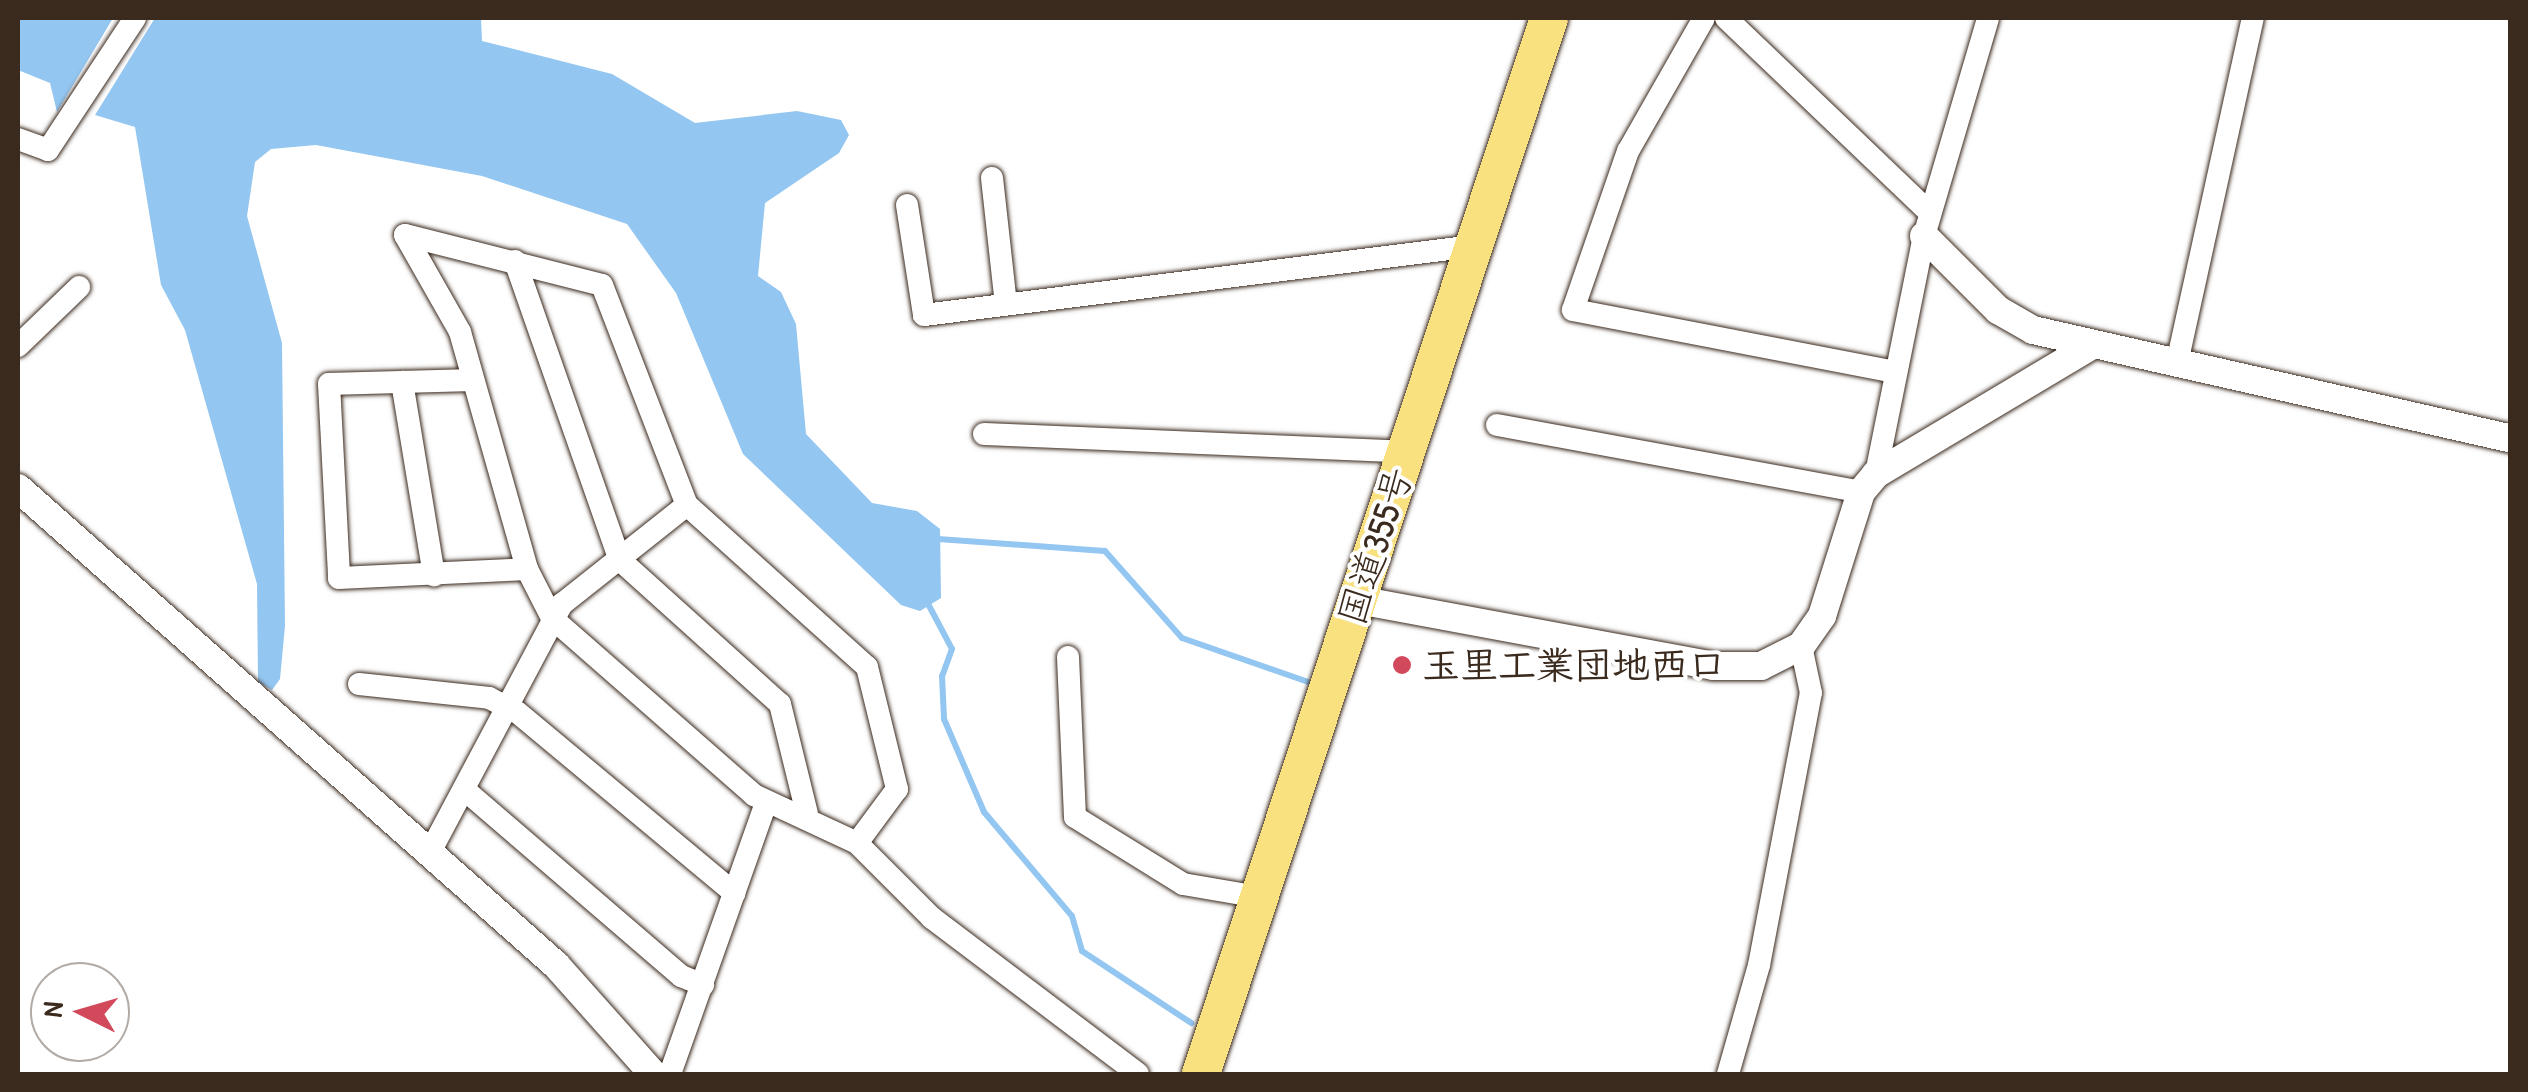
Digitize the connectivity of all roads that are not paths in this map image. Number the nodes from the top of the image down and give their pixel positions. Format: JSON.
{"nodes":[{"id":1,"x":135,"y":18,"type":"edge"},
{"id":2,"x":1549,"y":18,"type":"edge"},
{"id":3,"x":1704,"y":18,"type":"edge"},
{"id":4,"x":1726,"y":18,"type":"edge"},
{"id":5,"x":1988,"y":18,"type":"edge"},
{"id":6,"x":2252,"y":18,"type":"edge"},
{"id":7,"x":18,"y":140,"type":"edge"},
{"id":8,"x":992,"y":178,"type":"dead end"},
{"id":9,"x":906,"y":205,"type":"dead end"},
{"id":10,"x":1927,"y":224,"type":"junction"},
{"id":11,"x":1474,"y":246,"type":"junction"},
{"id":12,"x":514,"y":261,"type":"junction"},
{"id":13,"x":79,"y":286,"type":"dead end"},
{"id":14,"x":1006,"y":304,"type":"junction"},
{"id":15,"x":2092,"y":345,"type":"junction"},
{"id":16,"x":18,"y":346,"type":"edge"},
{"id":17,"x":2177,"y":364,"type":"junction"},
{"id":18,"x":1894,"y":372,"type":"junction"},
{"id":19,"x":472,"y":380,"type":"junction"},
{"id":20,"x":402,"y":382,"type":"junction"},
{"id":21,"x":1497,"y":425,"type":"dead end"},
{"id":22,"x":984,"y":434,"type":"dead end"},
{"id":23,"x":2510,"y":438,"type":"edge"},
{"id":24,"x":1406,"y":452,"type":"junction"},
{"id":25,"x":1869,"y":483,"type":"junction"},
{"id":26,"x":18,"y":488,"type":"edge"},
{"id":27,"x":687,"y":505,"type":"junction"},
{"id":28,"x":620,"y":560,"type":"junction"},
{"id":29,"x":527,"y":569,"type":"junction"},
{"id":30,"x":434,"y":575,"type":"junction"},
{"id":31,"x":1358,"y":600,"type":"junction"},
{"id":32,"x":552,"y":618,"type":"junction"},
{"id":33,"x":1800,"y":646,"type":"junction"},
{"id":34,"x":1068,"y":658,"type":"dead end"},
{"id":35,"x":359,"y":684,"type":"dead end"},
{"id":36,"x":507,"y":707,"type":"junction"},
{"id":37,"x":466,"y":791,"type":"junction"},
{"id":38,"x":766,"y":803,"type":"junction"},
{"id":39,"x":807,"y":814,"type":"junction"},
{"id":40,"x":857,"y":843,"type":"junction"},
{"id":41,"x":430,"y":852,"type":"junction"},
{"id":42,"x":734,"y":893,"type":"junction"},
{"id":43,"x":1260,"y":897,"type":"junction"},
{"id":44,"x":703,"y":984,"type":"junction"},
{"id":45,"x":653,"y":1074,"type":"edge"},
{"id":46,"x":670,"y":1074,"type":"edge"},
{"id":47,"x":1138,"y":1074,"type":"edge"},
{"id":48,"x":1200,"y":1074,"type":"edge"},
{"id":49,"x":1728,"y":1074,"type":"edge"}],
"edges":[{"from":1,"to":7,"type":"street"},
{"from":2,"to":11,"type":"highway","name":"国道355号"},
{"from":3,"to":18,"type":"street"},
{"from":4,"to":10,"type":"street"},
{"from":5,"to":10,"type":"street"},
{"from":6,"to":17,"type":"street"},
{"from":8,"to":14,"type":"street"},
{"from":9,"to":14,"type":"street"},
{"from":10,"to":15,"type":"street"},
{"from":10,"to":18,"type":"street"},
{"from":11,"to":14,"type":"street"},
{"from":11,"to":24,"type":"highway","name":"国道355号"},
{"from":12,"to":19,"type":"street"},
{"from":12,"to":27,"type":"street"},
{"from":12,"to":28,"type":"street"},
{"from":13,"to":16,"type":"street"},
{"from":15,"to":17,"type":"street"},
{"from":15,"to":25,"type":"street"},
{"from":17,"to":23,"type":"street"},
{"from":18,"to":25,"type":"street"},
{"from":19,"to":20,"type":"street"},
{"from":19,"to":29,"type":"street"},
{"from":20,"to":30,"type":"street"},
{"from":20,"to":30,"type":"street"},
{"from":21,"to":25,"type":"street"},
{"from":22,"to":24,"type":"street"},
{"from":24,"to":31,"type":"highway","name":"国道355号"},
{"from":25,"to":33,"type":"street"},
{"from":26,"to":41,"type":"street"},
{"from":27,"to":28,"type":"street"},
{"from":27,"to":40,"type":"street"},
{"from":28,"to":32,"type":"street"},
{"from":28,"to":39,"type":"street"},
{"from":29,"to":30,"type":"street"},
{"from":29,"to":32,"type":"street"},
{"from":31,"to":33,"type":"street"},
{"from":31,"to":43,"type":"highway","name":"国道355号"},
{"from":32,"to":36,"type":"street"},
{"from":32,"to":38,"type":"street"},
{"from":33,"to":49,"type":"street"},
{"from":34,"to":43,"type":"street"},
{"from":35,"to":36,"type":"street"},
{"from":36,"to":37,"type":"street"},
{"from":36,"to":42,"type":"street"},
{"from":37,"to":41,"type":"street"},
{"from":37,"to":44,"type":"street"},
{"from":38,"to":39,"type":"street"},
{"from":38,"to":42,"type":"street"},
{"from":39,"to":40,"type":"street"},
{"from":40,"to":47,"type":"street"},
{"from":41,"to":45,"type":"street"},
{"from":42,"to":44,"type":"street"},
{"from":43,"to":48,"type":"highway","name":"国道355号"},
{"from":44,"to":46,"type":"street"}]}
